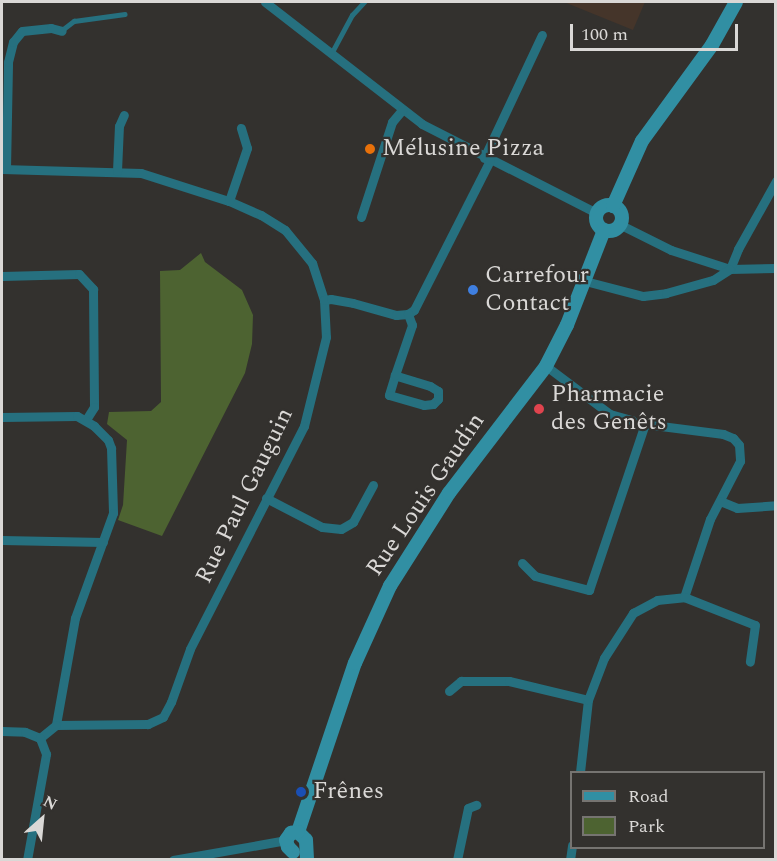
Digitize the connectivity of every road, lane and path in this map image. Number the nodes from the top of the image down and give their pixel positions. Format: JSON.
{"nodes":[{"id":1,"x":265,"y":2,"type":"edge"},
{"id":2,"x":364,"y":2,"type":"edge"},
{"id":3,"x":736,"y":2,"type":"edge"},
{"id":4,"x":125,"y":14,"type":"dead end"},
{"id":5,"x":62,"y":31,"type":"joint"},
{"id":6,"x":542,"y":35,"type":"dead end"},
{"id":7,"x":331,"y":54,"type":"junction"},
{"id":8,"x":402,"y":110,"type":"junction"},
{"id":9,"x":124,"y":116,"type":"dead end"},
{"id":10,"x":241,"y":128,"type":"dead end"},
{"id":11,"x":487,"y":159,"type":"junction"},
{"id":12,"x":4,"y":169,"type":"edge"},
{"id":13,"x":117,"y":171,"type":"junction"},
{"id":14,"x":776,"y":181,"type":"edge"},
{"id":15,"x":230,"y":201,"type":"junction"},
{"id":16,"x":613,"y":206,"type":"junction"},
{"id":17,"x":597,"y":213,"type":"junction"},
{"id":18,"x":362,"y":217,"type":"dead end"},
{"id":19,"x":621,"y":225,"type":"junction"},
{"id":20,"x":604,"y":230,"type":"junction"},
{"id":21,"x":776,"y":268,"type":"edge"},
{"id":22,"x":730,"y":269,"type":"junction"},
{"id":23,"x":2,"y":276,"type":"edge"},
{"id":24,"x":585,"y":281,"type":"junction"},
{"id":25,"x":324,"y":300,"type":"junction"},
{"id":26,"x":408,"y":314,"type":"junction"},
{"id":27,"x":546,"y":366,"type":"junction"},
{"id":28,"x":395,"y":375,"type":"junction"},
{"id":29,"x":2,"y":417,"type":"edge"},
{"id":30,"x":86,"y":420,"type":"junction"},
{"id":31,"x":645,"y":424,"type":"junction"},
{"id":32,"x":373,"y":485,"type":"dead end"},
{"id":33,"x":266,"y":498,"type":"junction"},
{"id":34,"x":720,"y":501,"type":"junction"},
{"id":35,"x":776,"y":505,"type":"edge"},
{"id":36,"x":2,"y":540,"type":"edge"},
{"id":37,"x":103,"y":542,"type":"junction"},
{"id":38,"x":522,"y":563,"type":"dead end"},
{"id":39,"x":684,"y":597,"type":"junction"},
{"id":40,"x":750,"y":662,"type":"dead end"},
{"id":41,"x":449,"y":690,"type":"dead end"},
{"id":42,"x":588,"y":700,"type":"junction"},
{"id":43,"x":56,"y":725,"type":"junction"},
{"id":44,"x":2,"y":731,"type":"edge"},
{"id":45,"x":40,"y":738,"type":"junction"},
{"id":46,"x":580,"y":771,"type":"edge"},
{"id":47,"x":476,"y":805,"type":"dead end"},
{"id":48,"x":297,"y":852,"type":"edge"},
{"id":49,"x":27,"y":860,"type":"edge"},
{"id":50,"x":173,"y":860,"type":"edge"},
{"id":51,"x":457,"y":860,"type":"edge"}],
"edges":[{"from":1,"to":7,"type":"street"},
{"from":2,"to":7,"type":"lane"},
{"from":3,"to":16,"type":"street"},
{"from":4,"to":5,"type":"lane"},
{"from":5,"to":12,"type":"street"},
{"from":6,"to":11,"type":"street"},
{"from":7,"to":8,"type":"street"},
{"from":8,"to":11,"type":"street"},
{"from":8,"to":18,"type":"street"},
{"from":9,"to":13,"type":"street"},
{"from":10,"to":15,"type":"street"},
{"from":11,"to":17,"type":"street"},
{"from":11,"to":26,"type":"street"},
{"from":12,"to":13,"type":"street","name":"Rue Paul Gauguin"},
{"from":13,"to":15,"type":"street","name":"Rue Paul Gauguin"},
{"from":14,"to":22,"type":"street"},
{"from":15,"to":25,"type":"street","name":"Rue Paul Gauguin"},
{"from":16,"to":17,"type":"street"},
{"from":16,"to":19,"type":"street"},
{"from":17,"to":20,"type":"street"},
{"from":19,"to":20,"type":"street"},
{"from":19,"to":22,"type":"street"},
{"from":20,"to":24,"type":"street","name":"Rue Louis Gaudin"},
{"from":21,"to":22,"type":"street"},
{"from":22,"to":24,"type":"street"},
{"from":23,"to":30,"type":"street"},
{"from":24,"to":27,"type":"street","name":"Rue Louis Gaudin"},
{"from":25,"to":26,"type":"street"},
{"from":25,"to":33,"type":"street","name":"Rue Paul Gauguin"},
{"from":26,"to":28,"type":"street"},
{"from":27,"to":31,"type":"street"},
{"from":27,"to":48,"type":"street","name":"Rue Louis Gaudin"},
{"from":28,"to":28,"type":"street"},
{"from":29,"to":30,"type":"street"},
{"from":30,"to":37,"type":"street"},
{"from":31,"to":34,"type":"street"},
{"from":31,"to":38,"type":"street"},
{"from":32,"to":33,"type":"street"},
{"from":33,"to":43,"type":"street","name":"Rue Paul Gauguin"},
{"from":34,"to":35,"type":"street"},
{"from":34,"to":39,"type":"street"},
{"from":36,"to":37,"type":"street"},
{"from":37,"to":43,"type":"street"},
{"from":39,"to":40,"type":"street"},
{"from":39,"to":42,"type":"street"},
{"from":41,"to":42,"type":"street"},
{"from":42,"to":46,"type":"street"},
{"from":43,"to":45,"type":"street"},
{"from":44,"to":45,"type":"street"},
{"from":45,"to":49,"type":"street"},
{"from":47,"to":51,"type":"street"},
{"from":48,"to":50,"type":"street"}]}
